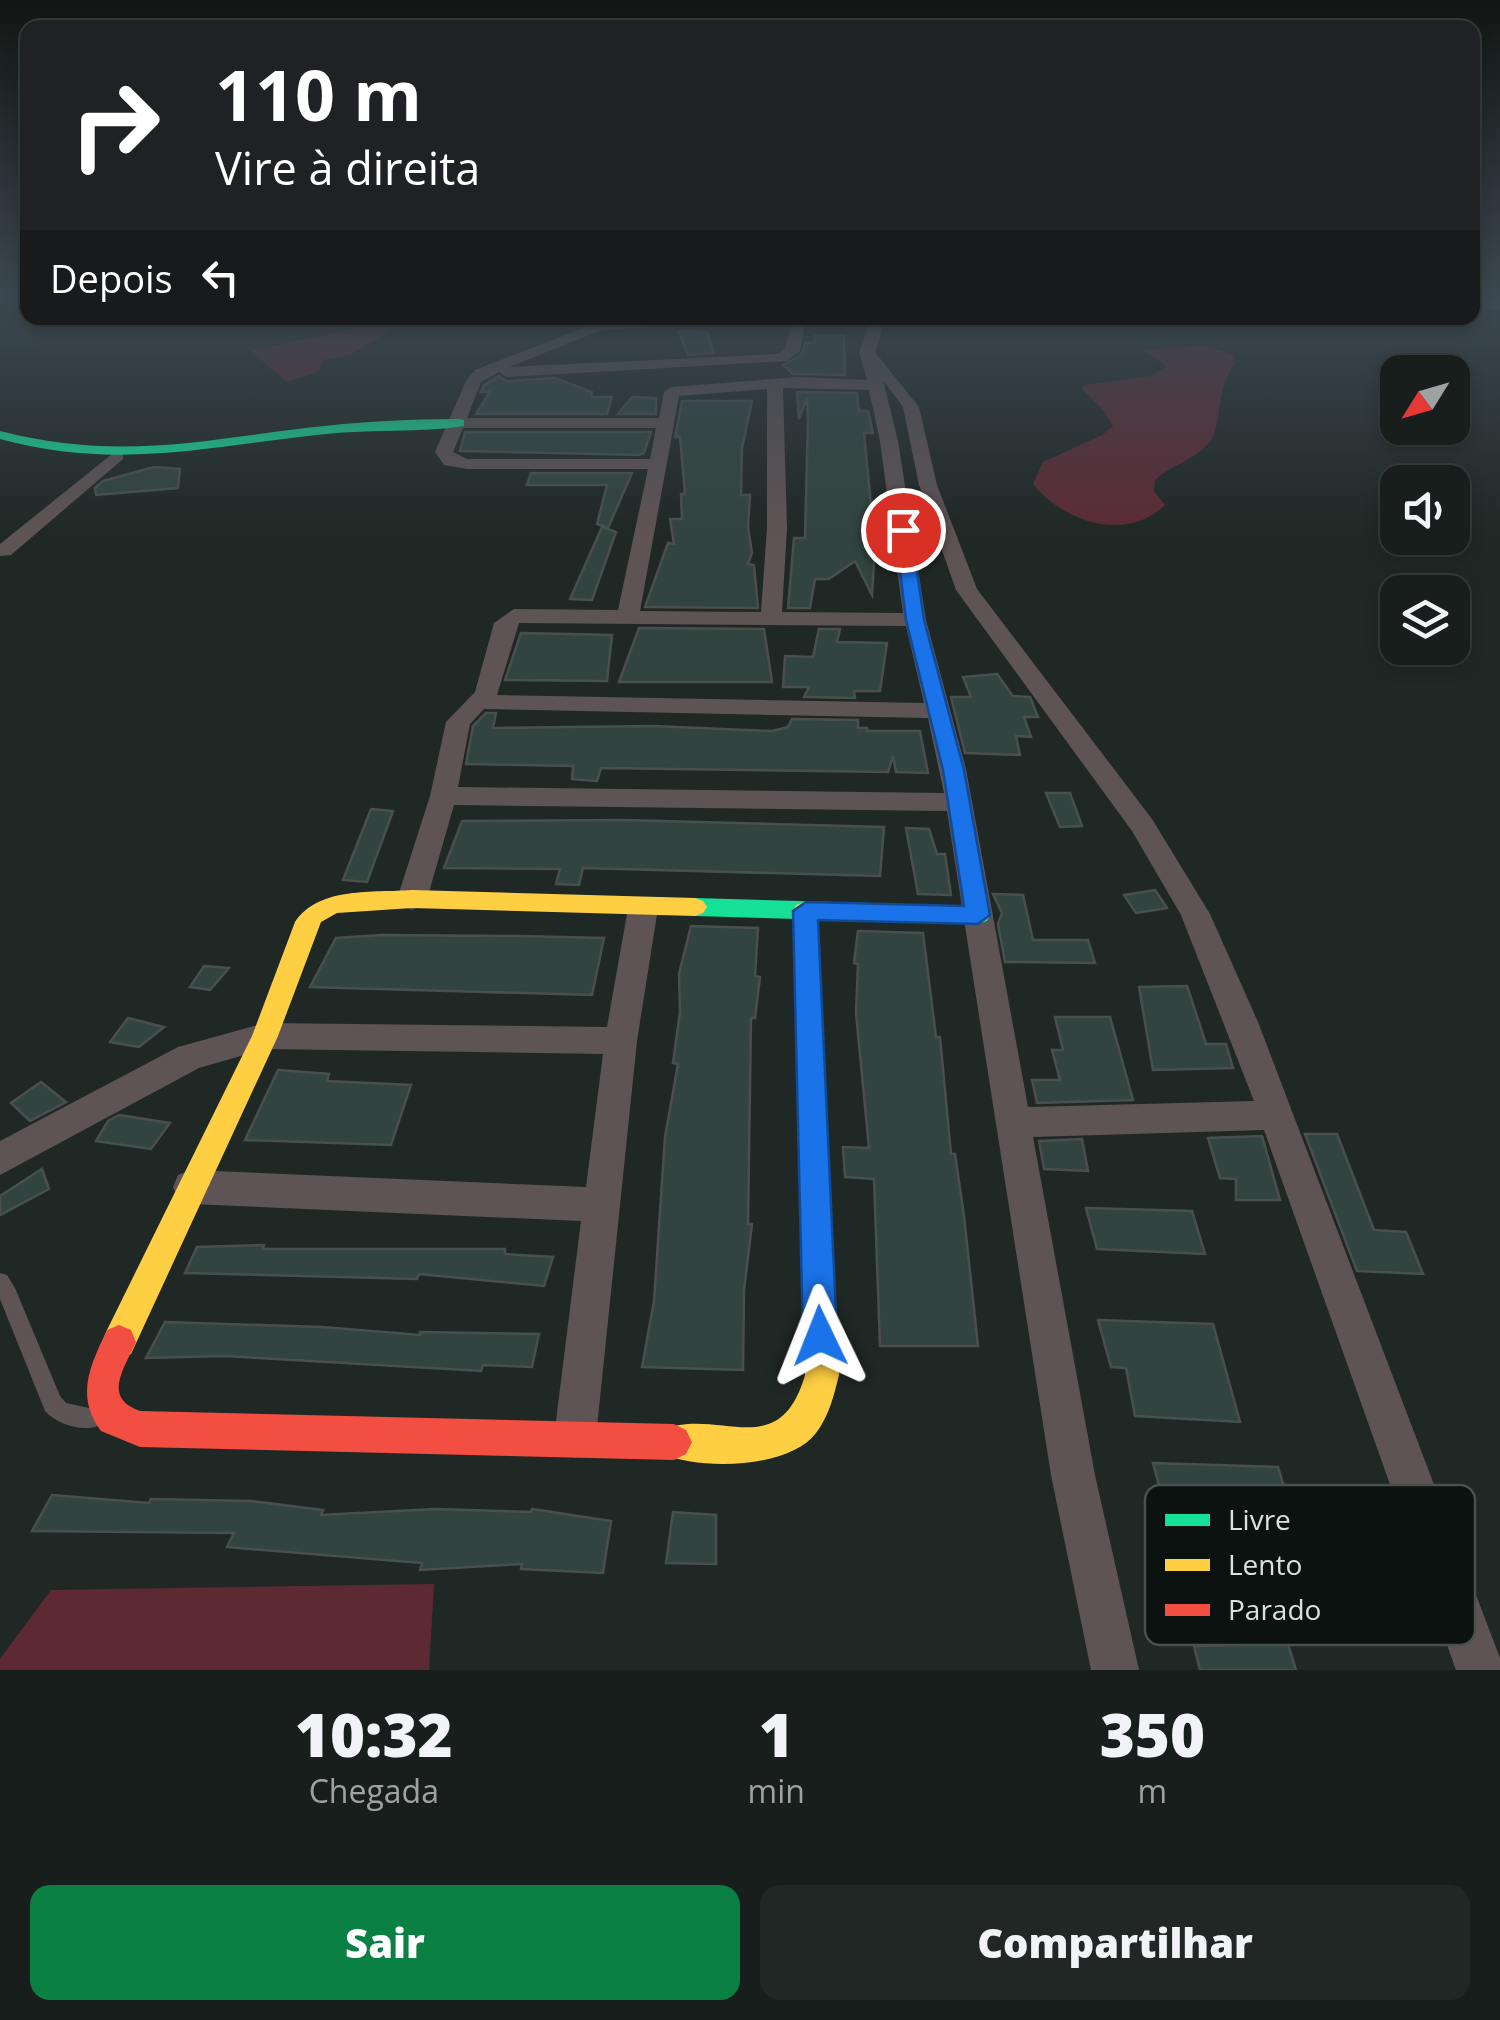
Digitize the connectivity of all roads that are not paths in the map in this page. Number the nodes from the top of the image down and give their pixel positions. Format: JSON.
{"nodes":[{"id":1,"x":475,"y":380,"type":"edge"},
{"id":2,"x":767,"y":380,"type":"edge"},
{"id":3,"x":807,"y":380,"type":"edge"},
{"id":4,"x":874,"y":380,"type":"edge"},
{"id":5,"x":887,"y":380,"type":"edge"},
{"id":6,"x":769,"y":384,"type":"junction"},
{"id":7,"x":459,"y":423,"type":"junction"},
{"id":8,"x":664,"y":424,"type":"junction"},
{"id":9,"x":0,"y":436,"type":"edge"},
{"id":10,"x":116,"y":455,"type":"junction"},
{"id":11,"x":655,"y":464,"type":"junction"},
{"id":12,"x":4,"y":551,"type":"dead end"},
{"id":13,"x":628,"y":616,"type":"junction"},
{"id":14,"x":771,"y":618,"type":"junction"},
{"id":15,"x":915,"y":620,"type":"junction"},
{"id":16,"x":478,"y":702,"type":"junction"},
{"id":17,"x":940,"y":711,"type":"junction"},
{"id":18,"x":444,"y":796,"type":"junction"},
{"id":19,"x":959,"y":802,"type":"junction"},
{"id":20,"x":412,"y":899,"type":"junction"},
{"id":21,"x":642,"y":908,"type":"junction"},
{"id":22,"x":806,"y":911,"type":"junction"},
{"id":23,"x":978,"y":915,"type":"junction"},
{"id":24,"x":265,"y":1036,"type":"junction"},
{"id":25,"x":621,"y":1041,"type":"junction"},
{"id":26,"x":1274,"y":1116,"type":"junction"},
{"id":27,"x":1012,"y":1122,"type":"junction"},
{"id":28,"x":0,"y":1160,"type":"edge"},
{"id":29,"x":190,"y":1187,"type":"junction"},
{"id":30,"x":601,"y":1205,"type":"junction"},
{"id":31,"x":0,"y":1282,"type":"edge"},
{"id":32,"x":120,"y":1426,"type":"junction"},
{"id":33,"x":575,"y":1437,"type":"junction"},
{"id":34,"x":1411,"y":1485,"type":"edge"},
{"id":35,"x":1471,"y":1645,"type":"edge"},
{"id":36,"x":1116,"y":1670,"type":"edge"},
{"id":37,"x":1480,"y":1670,"type":"edge"}],
"edges":[{"from":1,"to":7,"type":"street"},
{"from":2,"to":6,"type":"street"},
{"from":3,"to":6,"type":"street"},
{"from":4,"to":15,"type":"street"},
{"from":5,"to":26,"type":"street"},
{"from":6,"to":8,"type":"street"},
{"from":6,"to":14,"type":"street"},
{"from":7,"to":8,"type":"street"},
{"from":7,"to":10,"type":"street"},
{"from":7,"to":11,"type":"street"},
{"from":8,"to":11,"type":"street"},
{"from":9,"to":10,"type":"street"},
{"from":10,"to":12,"type":"street"},
{"from":11,"to":13,"type":"street"},
{"from":13,"to":14,"type":"street"},
{"from":13,"to":16,"type":"street"},
{"from":14,"to":15,"type":"street"},
{"from":15,"to":17,"type":"street"},
{"from":16,"to":17,"type":"street"},
{"from":16,"to":18,"type":"street"},
{"from":17,"to":19,"type":"street"},
{"from":18,"to":19,"type":"street"},
{"from":18,"to":20,"type":"street"},
{"from":19,"to":23,"type":"street"},
{"from":20,"to":21,"type":"street"},
{"from":20,"to":24,"type":"street"},
{"from":21,"to":22,"type":"street"},
{"from":21,"to":25,"type":"street"},
{"from":22,"to":23,"type":"street"},
{"from":22,"to":33,"type":"street"},
{"from":23,"to":27,"type":"street"},
{"from":24,"to":25,"type":"street"},
{"from":24,"to":28,"type":"street"},
{"from":24,"to":29,"type":"street"},
{"from":25,"to":30,"type":"street"},
{"from":26,"to":27,"type":"street"},
{"from":26,"to":34,"type":"street"},
{"from":27,"to":36,"type":"street"},
{"from":29,"to":30,"type":"street"},
{"from":29,"to":32,"type":"street"},
{"from":30,"to":33,"type":"street"},
{"from":31,"to":32,"type":"lane"},
{"from":32,"to":33,"type":"street"},
{"from":35,"to":37,"type":"street"}]}
